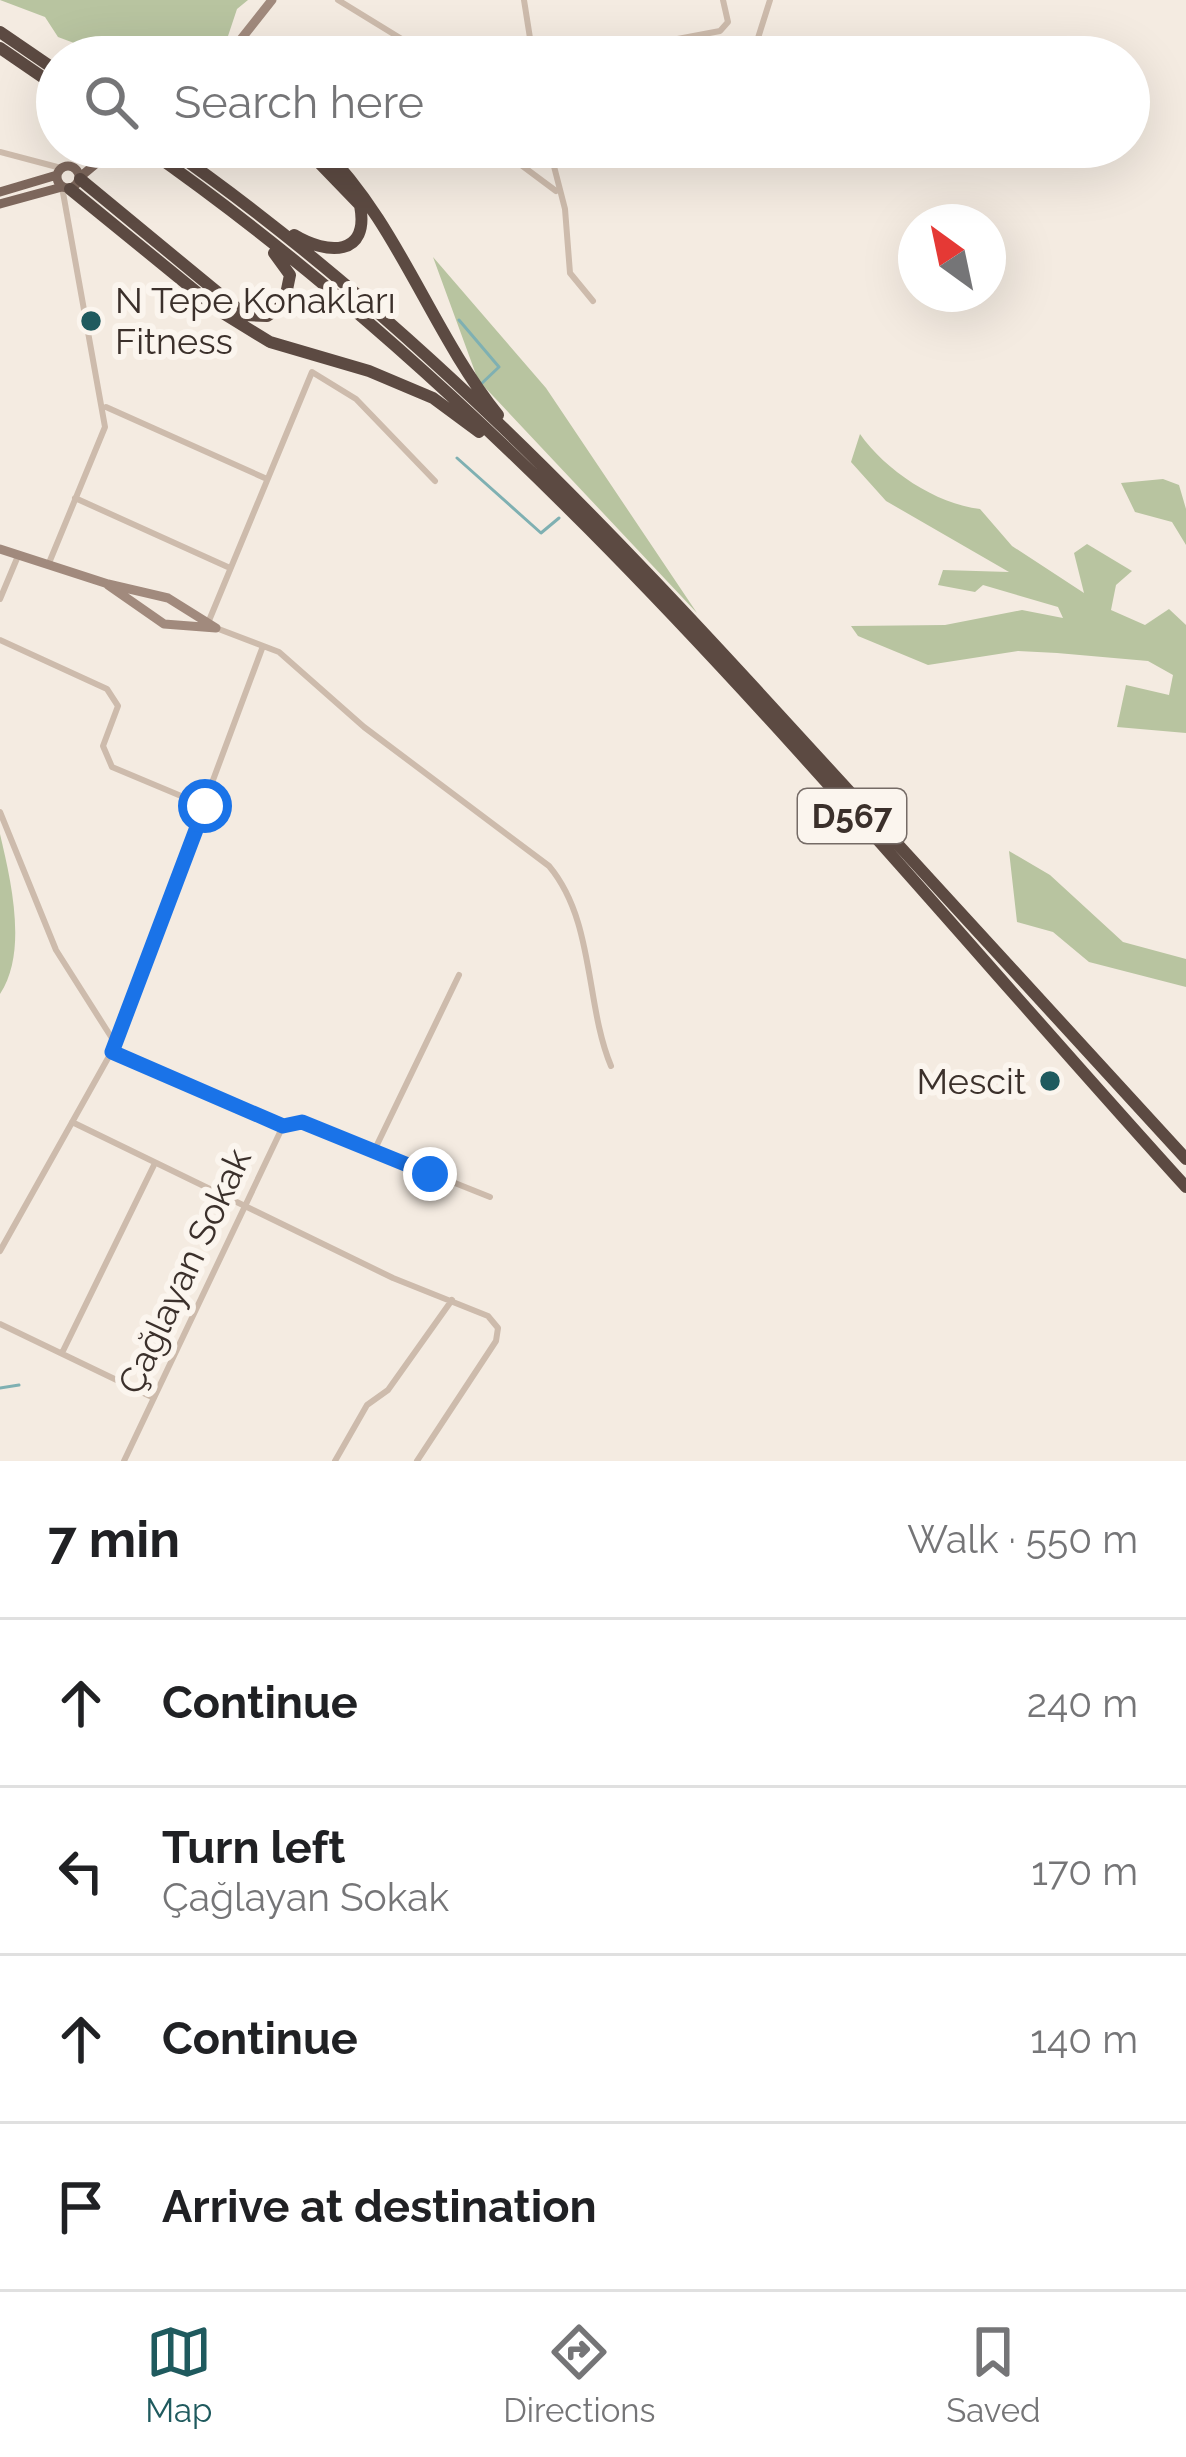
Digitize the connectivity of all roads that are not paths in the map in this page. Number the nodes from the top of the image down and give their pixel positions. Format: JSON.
{"nodes":[{"id":1,"x":272,"y":0,"type":"edge"},
{"id":2,"x":338,"y":0,"type":"edge"},
{"id":3,"x":524,"y":0,"type":"edge"},
{"id":4,"x":723,"y":0,"type":"edge"},
{"id":5,"x":770,"y":0,"type":"edge"},
{"id":6,"x":0,"y":32,"type":"edge"},
{"id":7,"x":245,"y":36,"type":"edge"},
{"id":8,"x":397,"y":36,"type":"edge"},
{"id":9,"x":530,"y":36,"type":"edge"},
{"id":10,"x":693,"y":36,"type":"edge"},
{"id":11,"x":759,"y":36,"type":"edge"},
{"id":12,"x":0,"y":48,"type":"edge"},
{"id":13,"x":36,"y":57,"type":"edge"},
{"id":14,"x":36,"y":73,"type":"edge"},
{"id":15,"x":0,"y":152,"type":"edge"},
{"id":16,"x":36,"y":165,"type":"edge"},
{"id":17,"x":44,"y":168,"type":"edge"},
{"id":18,"x":83,"y":168,"type":"edge"},
{"id":19,"x":176,"y":168,"type":"edge"},
{"id":20,"x":192,"y":168,"type":"edge"},
{"id":21,"x":324,"y":168,"type":"edge"},
{"id":22,"x":340,"y":168,"type":"edge"},
{"id":23,"x":525,"y":168,"type":"edge"},
{"id":24,"x":554,"y":168,"type":"edge"},
{"id":25,"x":69,"y":177,"type":"junction"},
{"id":26,"x":0,"y":192,"type":"edge"},
{"id":27,"x":559,"y":193,"type":"junction"},
{"id":28,"x":0,"y":204,"type":"edge"},
{"id":29,"x":249,"y":216,"type":"junction"},
{"id":30,"x":592,"y":301,"type":"dead end"},
{"id":31,"x":106,"y":407,"type":"junction"},
{"id":32,"x":515,"y":449,"type":"junction"},
{"id":33,"x":267,"y":479,"type":"junction"},
{"id":34,"x":435,"y":481,"type":"dead end"},
{"id":35,"x":75,"y":498,"type":"junction"},
{"id":36,"x":0,"y":549,"type":"edge"},
{"id":37,"x":20,"y":553,"type":"junction"},
{"id":38,"x":49,"y":563,"type":"junction"},
{"id":39,"x":230,"y":568,"type":"junction"},
{"id":40,"x":108,"y":584,"type":"junction"},
{"id":41,"x":0,"y":599,"type":"edge"},
{"id":42,"x":212,"y":625,"type":"junction"},
{"id":43,"x":0,"y":640,"type":"edge"},
{"id":44,"x":263,"y":646,"type":"junction"},
{"id":45,"x":205,"y":806,"type":"junction"},
{"id":46,"x":0,"y":812,"type":"edge"},
{"id":47,"x":460,"y":974,"type":"dead end"},
{"id":48,"x":113,"y":1047,"type":"junction"},
{"id":49,"x":611,"y":1066,"type":"dead end"},
{"id":50,"x":72,"y":1122,"type":"junction"},
{"id":51,"x":283,"y":1126,"type":"junction"},
{"id":52,"x":374,"y":1151,"type":"junction"},
{"id":53,"x":1186,"y":1159,"type":"edge"},
{"id":54,"x":155,"y":1163,"type":"junction"},
{"id":55,"x":1186,"y":1187,"type":"edge"},
{"id":56,"x":490,"y":1197,"type":"dead end"},
{"id":57,"x":244,"y":1208,"type":"junction"},
{"id":58,"x":0,"y":1251,"type":"edge"},
{"id":59,"x":452,"y":1300,"type":"junction"},
{"id":60,"x":0,"y":1324,"type":"edge"},
{"id":61,"x":62,"y":1353,"type":"junction"},
{"id":62,"x":154,"y":1398,"type":"junction"},
{"id":63,"x":124,"y":1461,"type":"edge"},
{"id":64,"x":335,"y":1461,"type":"edge"},
{"id":65,"x":417,"y":1461,"type":"edge"}],
"edges":[{"from":1,"to":7,"type":"street"},
{"from":2,"to":8,"type":"street"},
{"from":3,"to":9,"type":"street"},
{"from":4,"to":10,"type":"street"},
{"from":5,"to":11,"type":"street"},
{"from":6,"to":13,"type":"highway"},
{"from":12,"to":14,"type":"highway"},
{"from":15,"to":16,"type":"street"},
{"from":17,"to":25,"type":"street"},
{"from":18,"to":25,"type":"main road"},
{"from":19,"to":29,"type":"highway","number":"D567"},
{"from":20,"to":29,"type":"highway","number":"D567"},
{"from":21,"to":29,"type":"highway"},
{"from":22,"to":32,"type":"highway"},
{"from":23,"to":27,"type":"street"},
{"from":24,"to":27,"type":"street"},
{"from":25,"to":26,"type":"main road"},
{"from":25,"to":28,"type":"main road"},
{"from":25,"to":29,"type":"highway"},
{"from":25,"to":31,"type":"street"},
{"from":25,"to":32,"type":"highway"},
{"from":27,"to":30,"type":"street"},
{"from":29,"to":32,"type":"highway","number":"D567"},
{"from":31,"to":33,"type":"street"},
{"from":31,"to":35,"type":"street"},
{"from":32,"to":53,"type":"highway","number":"D567"},
{"from":32,"to":55,"type":"highway","number":"D567"},
{"from":33,"to":34,"type":"street"},
{"from":33,"to":39,"type":"street"},
{"from":35,"to":38,"type":"street"},
{"from":35,"to":39,"type":"street"},
{"from":36,"to":37,"type":"street"},
{"from":37,"to":38,"type":"street"},
{"from":37,"to":41,"type":"street"},
{"from":38,"to":40,"type":"street"},
{"from":39,"to":42,"type":"street"},
{"from":40,"to":42,"type":"street"},
{"from":40,"to":42,"type":"street"},
{"from":42,"to":44,"type":"street"},
{"from":43,"to":45,"type":"street"},
{"from":44,"to":45,"type":"street"},
{"from":44,"to":49,"type":"street"},
{"from":45,"to":48,"type":"street"},
{"from":46,"to":48,"type":"street"},
{"from":47,"to":52,"type":"street"},
{"from":48,"to":50,"type":"street"},
{"from":48,"to":51,"type":"street","name":"Çağlayan Sokak"},
{"from":50,"to":54,"type":"street"},
{"from":50,"to":58,"type":"street"},
{"from":51,"to":52,"type":"street"},
{"from":51,"to":57,"type":"street","name":"Çağlayan Sokak"},
{"from":52,"to":56,"type":"street"},
{"from":54,"to":57,"type":"street"},
{"from":54,"to":61,"type":"street"},
{"from":57,"to":59,"type":"street"},
{"from":57,"to":62,"type":"street","name":"Çağlayan Sokak"},
{"from":59,"to":64,"type":"street"},
{"from":59,"to":65,"type":"street"},
{"from":60,"to":61,"type":"street"},
{"from":61,"to":62,"type":"street"},
{"from":62,"to":63,"type":"street","name":"Çağlayan Sokak"}]}
